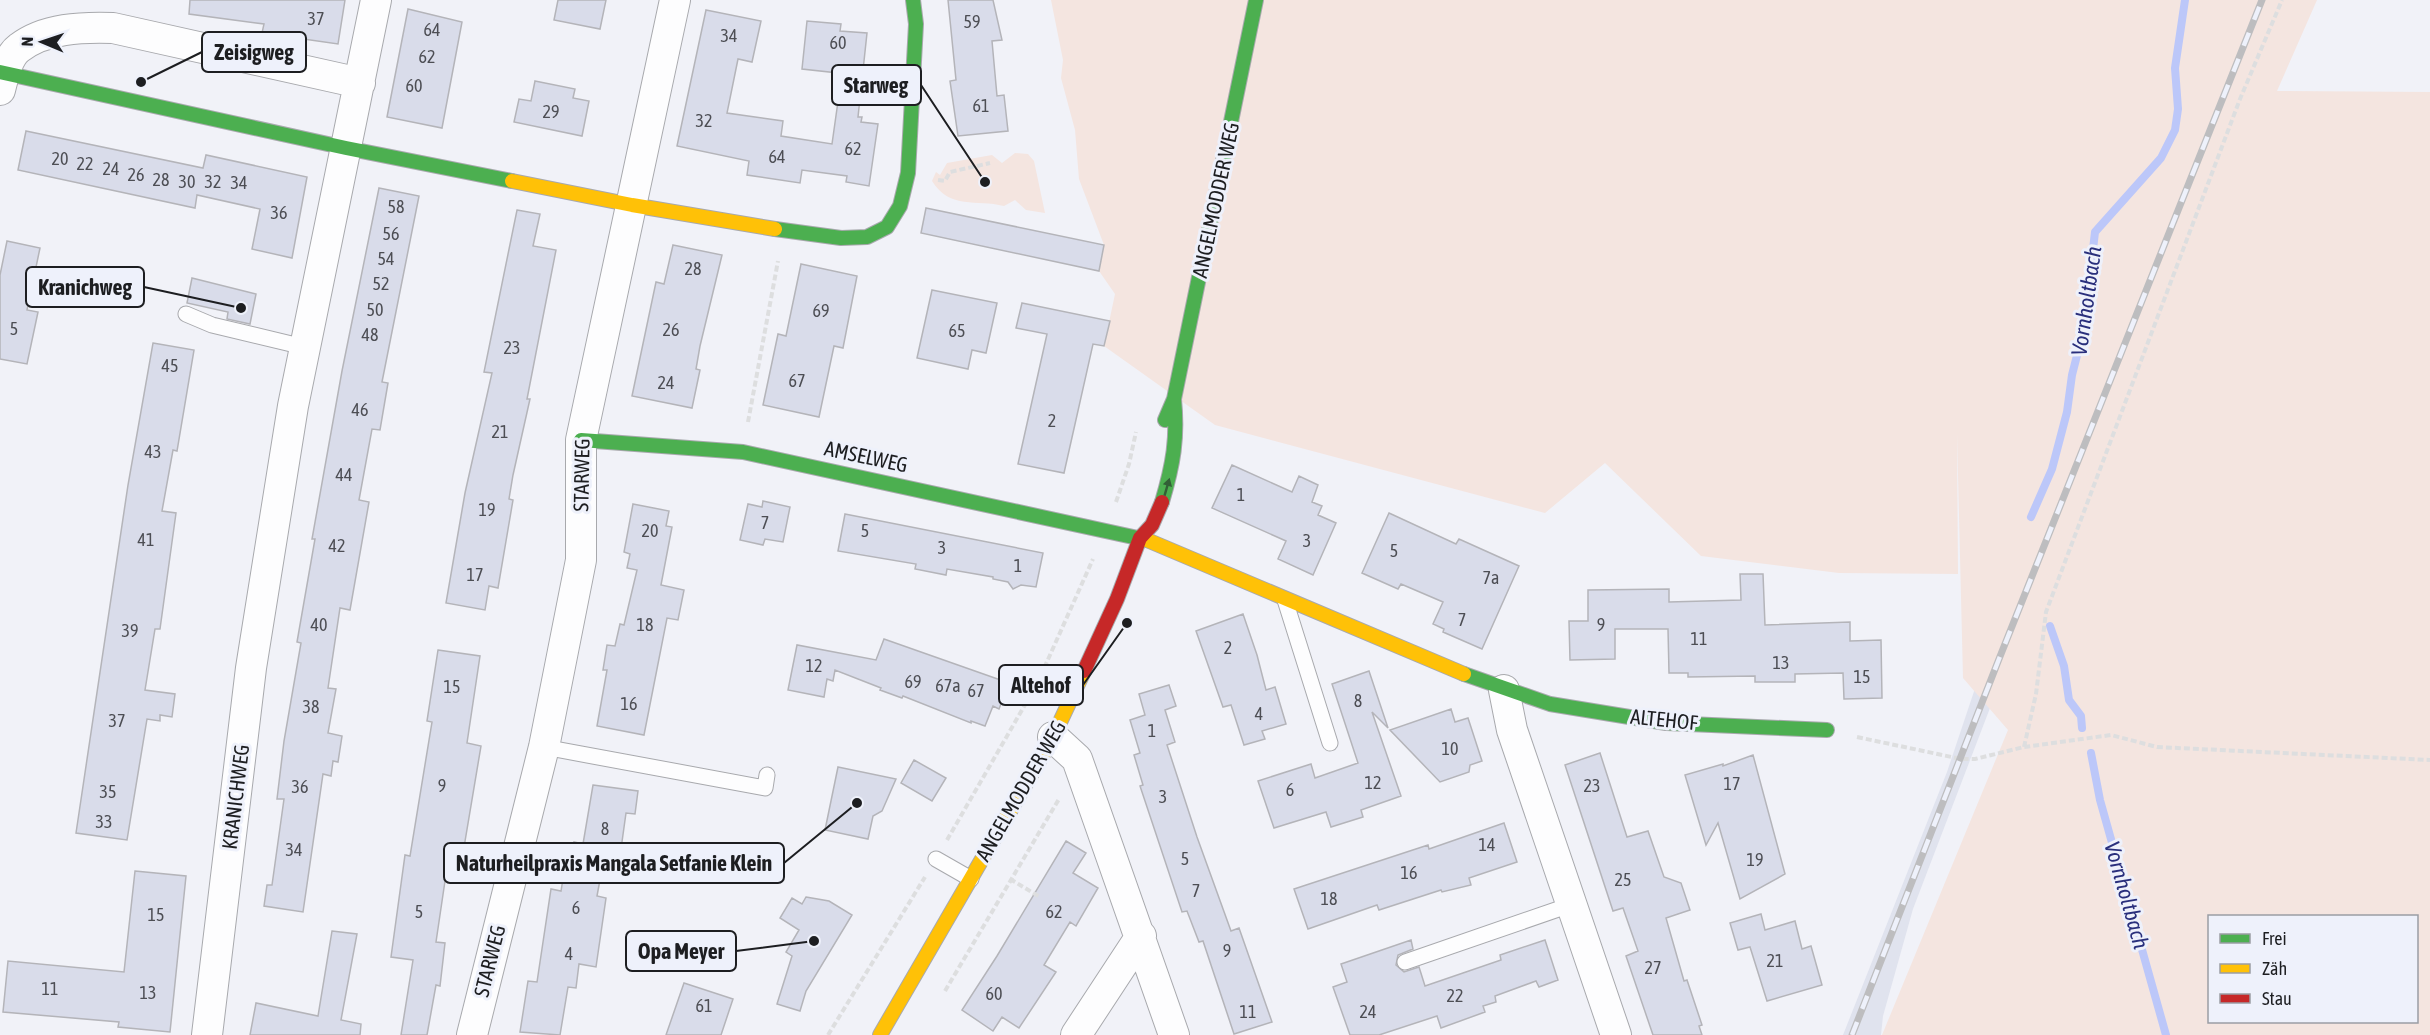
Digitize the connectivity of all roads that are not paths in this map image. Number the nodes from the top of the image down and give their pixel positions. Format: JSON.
{"nodes":[{"id":1,"x":376,"y":0,"type":"edge"},
{"id":2,"x":675,"y":0,"type":"edge"},
{"id":3,"x":913,"y":0,"type":"edge"},
{"id":4,"x":1256,"y":0,"type":"edge"},
{"id":5,"x":1,"y":78,"type":"edge"},
{"id":6,"x":360,"y":83,"type":"junction"},
{"id":7,"x":346,"y":148,"type":"junction"},
{"id":8,"x":632,"y":205,"type":"junction"},
{"id":9,"x":186,"y":314,"type":"dead end"},
{"id":10,"x":304,"y":347,"type":"junction"},
{"id":11,"x":1174,"y":399,"type":"junction"},
{"id":12,"x":1159,"y":434,"type":"dead end"},
{"id":13,"x":581,"y":440,"type":"junction"},
{"id":14,"x":1139,"y":521,"type":"dead end"},
{"id":15,"x":1140,"y":538,"type":"junction"},
{"id":16,"x":1285,"y":599,"type":"junction"},
{"id":17,"x":1504,"y":690,"type":"junction"},
{"id":18,"x":1827,"y":730,"type":"road end"},
{"id":19,"x":1053,"y":737,"type":"junction"},
{"id":20,"x":1330,"y":743,"type":"dead end"},
{"id":21,"x":544,"y":747,"type":"junction"},
{"id":22,"x":767,"y":775,"type":"dead end"},
{"id":23,"x":936,"y":859,"type":"road end"},
{"id":24,"x":971,"y":879,"type":"junction"},
{"id":25,"x":1573,"y":904,"type":"junction"},
{"id":26,"x":1140,"y":936,"type":"junction"},
{"id":27,"x":1405,"y":962,"type":"dead end"},
{"id":28,"x":207,"y":1035,"type":"edge"},
{"id":29,"x":472,"y":1035,"type":"edge"},
{"id":30,"x":880,"y":1035,"type":"edge"},
{"id":31,"x":1076,"y":1035,"type":"edge"},
{"id":32,"x":1174,"y":1035,"type":"edge"},
{"id":33,"x":1616,"y":1035,"type":"edge"}],
"edges":[{"from":1,"to":6,"type":"street","name":"KRANICHWEG"},
{"from":2,"to":8,"type":"street","name":"STARWEG"},
{"from":3,"to":8,"type":"street"},
{"from":4,"to":11,"type":"street","name":"ANGELMODDER WEG"},
{"from":5,"to":6,"type":"street"},
{"from":5,"to":7,"type":"street"},
{"from":6,"to":7,"type":"street","name":"KRANICHWEG"},
{"from":7,"to":8,"type":"street"},
{"from":7,"to":10,"type":"street","name":"KRANICHWEG"},
{"from":8,"to":13,"type":"street","name":"STARWEG"},
{"from":9,"to":10,"type":"lane"},
{"from":10,"to":28,"type":"street","name":"KRANICHWEG"},
{"from":11,"to":12,"type":"street","name":"ANGELMODDER WEG"},
{"from":15,"to":11,"type":"street","name":"ANGELMODDER WEG","one_way":true},
{"from":13,"to":15,"type":"street","name":"AMSELWEG"},
{"from":13,"to":21,"type":"street","name":"STARWEG"},
{"from":14,"to":15,"type":"street","name":"ANGELMODDER WEG"},
{"from":15,"to":16,"type":"street","name":"ALTEHOF"},
{"from":15,"to":19,"type":"street","name":"ANGELMODDER WEG"},
{"from":16,"to":17,"type":"street","name":"ALTEHOF"},
{"from":16,"to":20,"type":"lane"},
{"from":17,"to":18,"type":"street","name":"ALTEHOF"},
{"from":17,"to":25,"type":"street"},
{"from":19,"to":24,"type":"street","name":"ANGELMODDER WEG"},
{"from":19,"to":26,"type":"street"},
{"from":21,"to":22,"type":"lane"},
{"from":21,"to":29,"type":"street","name":"STARWEG"},
{"from":23,"to":24,"type":"lane","name":"ANGELMODDER WEG"},
{"from":24,"to":30,"type":"street","name":"ANGELMODDER WEG"},
{"from":25,"to":27,"type":"lane"},
{"from":25,"to":33,"type":"street"},
{"from":26,"to":31,"type":"street"},
{"from":26,"to":32,"type":"street"}]}
